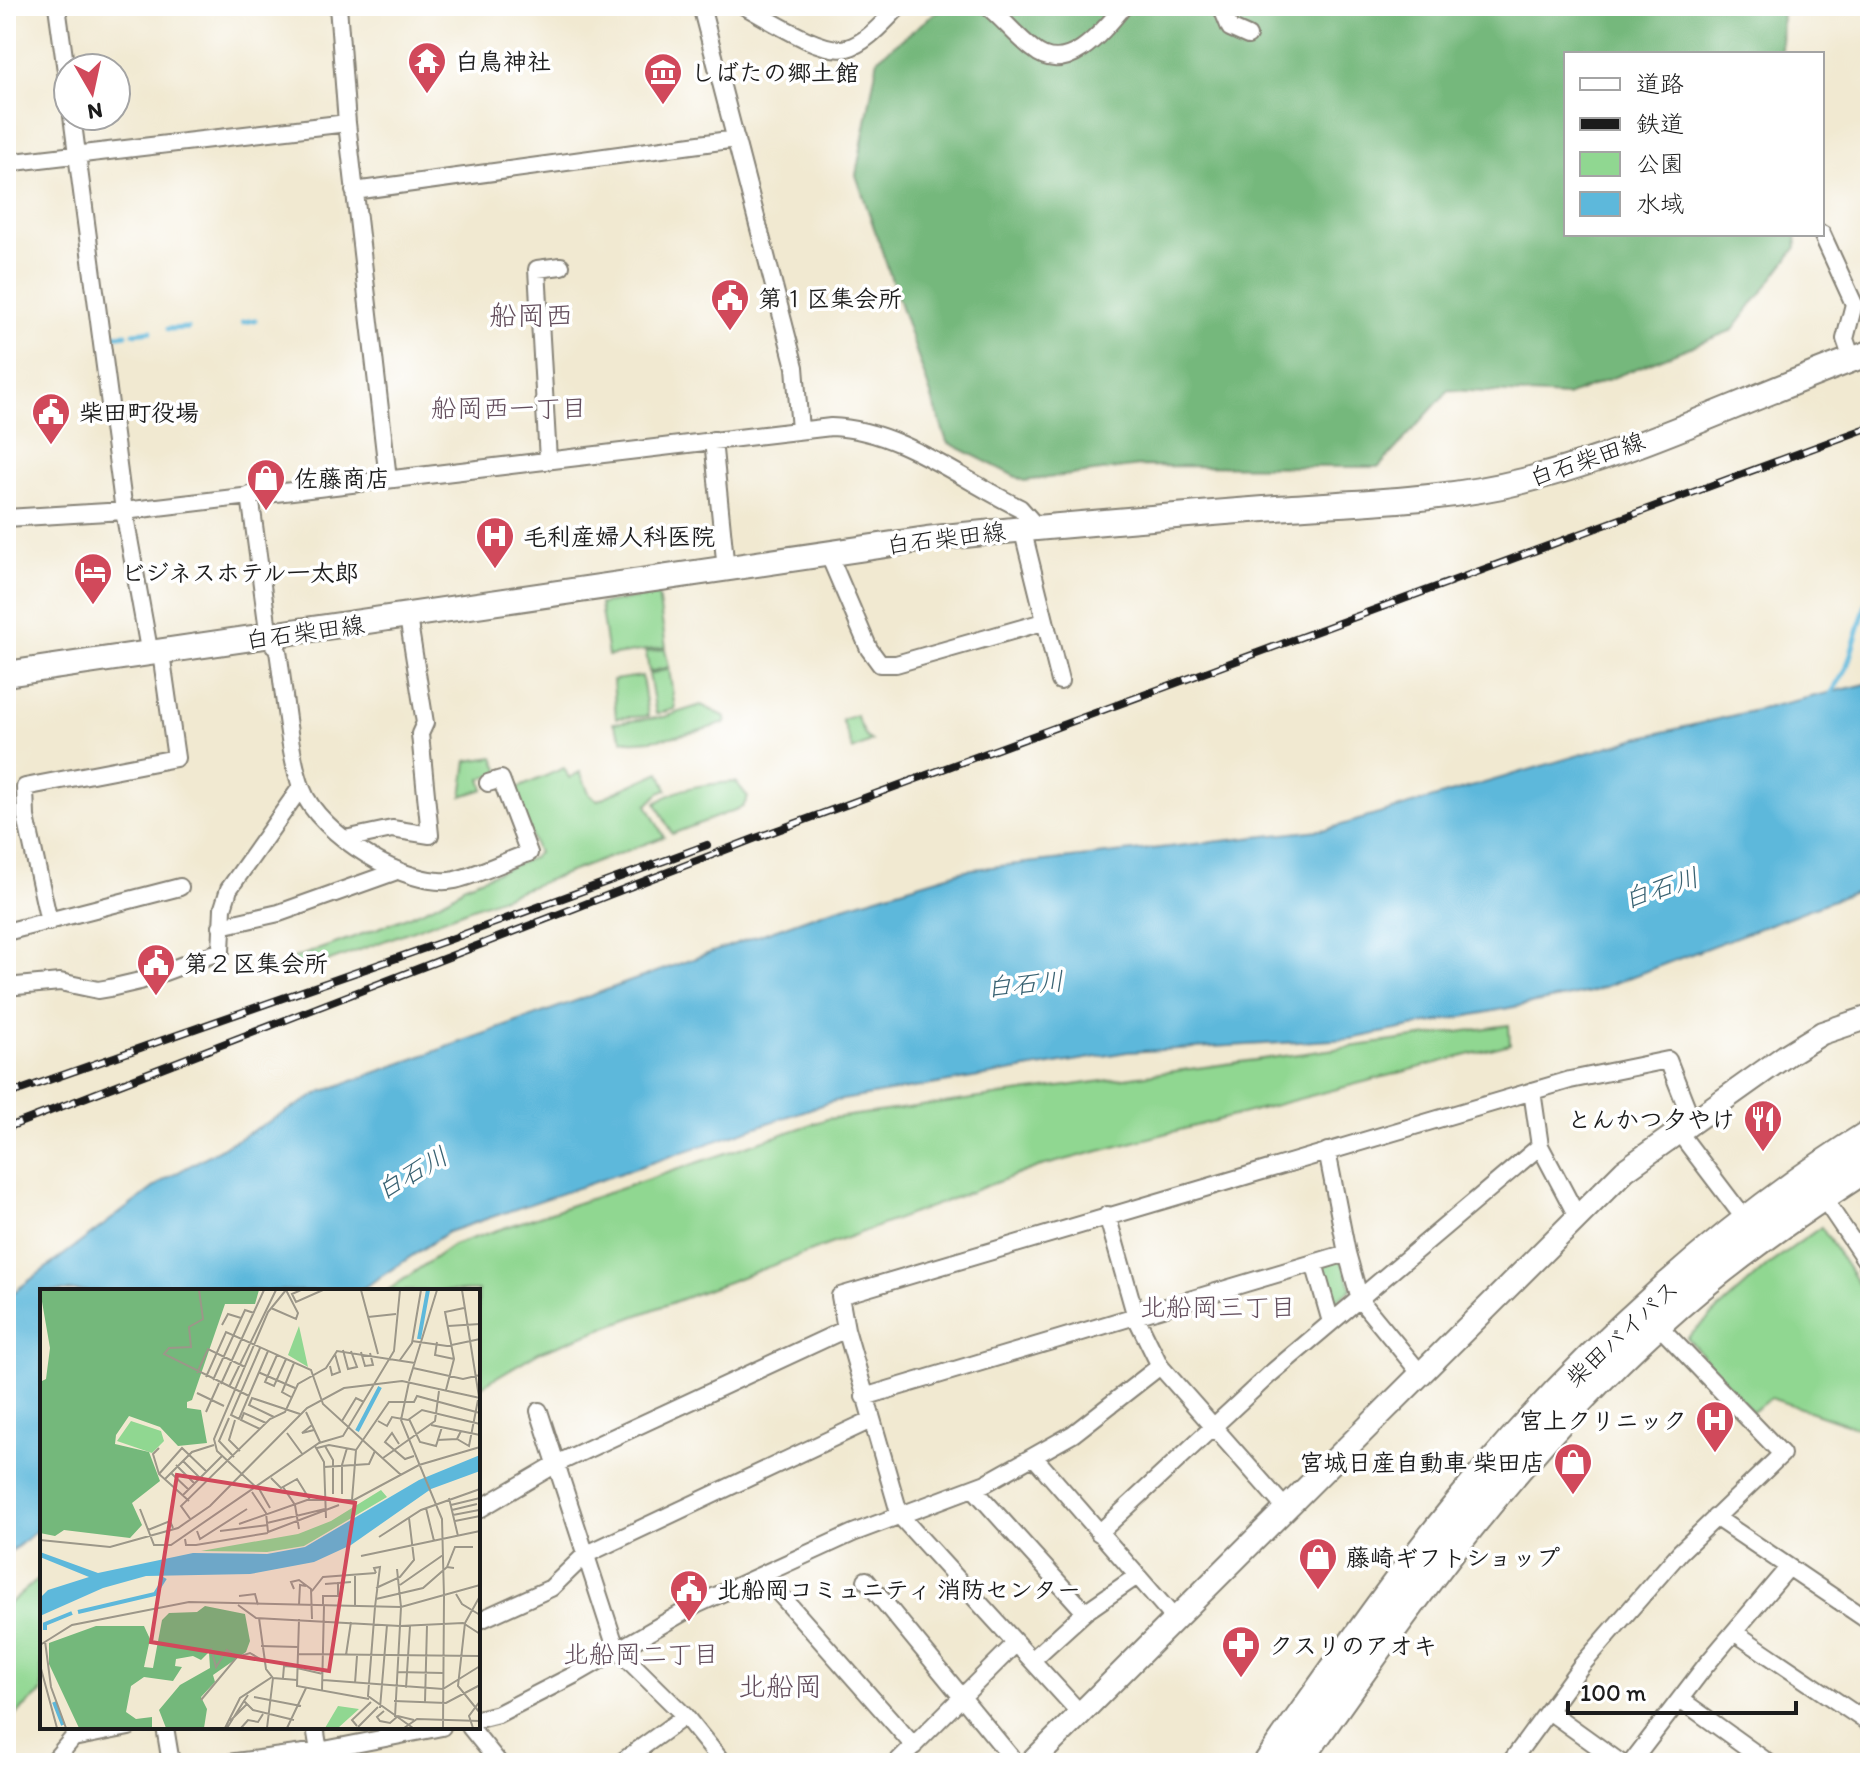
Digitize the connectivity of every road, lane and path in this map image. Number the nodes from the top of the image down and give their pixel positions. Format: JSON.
{"nodes":[{"id":1,"x":57,"y":6,"type":"edge"},
{"id":2,"x":338,"y":6,"type":"edge"},
{"id":3,"x":701,"y":6,"type":"edge"},
{"id":4,"x":744,"y":6,"type":"edge"},
{"id":5,"x":900,"y":6,"type":"edge"},
{"id":6,"x":987,"y":6,"type":"edge"},
{"id":7,"x":1124,"y":6,"type":"edge"},
{"id":8,"x":1221,"y":6,"type":"edge"},
{"id":9,"x":1248,"y":36,"type":"dead end"},
{"id":10,"x":63,"y":52,"type":"edge"},
{"id":11,"x":347,"y":123,"type":"junction"},
{"id":12,"x":74,"y":132,"type":"edge"},
{"id":13,"x":736,"y":139,"type":"junction"},
{"id":14,"x":77,"y":155,"type":"junction"},
{"id":15,"x":6,"y":163,"type":"edge"},
{"id":16,"x":354,"y":191,"type":"junction"},
{"id":17,"x":1823,"y":236,"type":"edge"},
{"id":18,"x":561,"y":266,"type":"dead end"},
{"id":19,"x":1861,"y":356,"type":"edge"},
{"id":20,"x":800,"y":430,"type":"junction"},
{"id":21,"x":713,"y":440,"type":"junction"},
{"id":22,"x":548,"y":460,"type":"junction"},
{"id":23,"x":388,"y":479,"type":"junction"},
{"id":24,"x":250,"y":495,"type":"junction"},
{"id":25,"x":124,"y":511,"type":"junction"},
{"id":26,"x":6,"y":518,"type":"edge"},
{"id":27,"x":1029,"y":527,"type":"junction"},
{"id":28,"x":828,"y":553,"type":"junction"},
{"id":29,"x":726,"y":570,"type":"junction"},
{"id":30,"x":408,"y":617,"type":"junction"},
{"id":31,"x":1043,"y":622,"type":"junction"},
{"id":32,"x":269,"y":638,"type":"junction"},
{"id":33,"x":156,"y":654,"type":"junction"},
{"id":34,"x":6,"y":674,"type":"edge"},
{"id":35,"x":1060,"y":681,"type":"dead end"},
{"id":36,"x":488,"y":783,"type":"dead end"},
{"id":37,"x":301,"y":787,"type":"junction"},
{"id":38,"x":345,"y":839,"type":"junction"},
{"id":39,"x":394,"y":872,"type":"junction"},
{"id":40,"x":180,"y":887,"type":"dead end"},
{"id":41,"x":49,"y":922,"type":"junction"},
{"id":42,"x":221,"y":926,"type":"junction"},
{"id":43,"x":6,"y":932,"type":"edge"},
{"id":44,"x":6,"y":987,"type":"edge"},
{"id":45,"x":1870,"y":1017,"type":"edge"},
{"id":46,"x":1532,"y":1091,"type":"junction"},
{"id":47,"x":1685,"y":1126,"type":"junction"},
{"id":48,"x":1870,"y":1134,"type":"edge"},
{"id":49,"x":1540,"y":1146,"type":"junction"},
{"id":50,"x":1327,"y":1151,"type":"junction"},
{"id":51,"x":1870,"y":1165,"type":"edge"},
{"id":52,"x":1822,"y":1196,"type":"junction"},
{"id":53,"x":1107,"y":1215,"type":"junction"},
{"id":54,"x":1578,"y":1218,"type":"junction"},
{"id":55,"x":1747,"y":1222,"type":"junction"},
{"id":56,"x":1347,"y":1253,"type":"junction"},
{"id":57,"x":1314,"y":1263,"type":"junction"},
{"id":58,"x":1870,"y":1267,"type":"edge"},
{"id":59,"x":1360,"y":1300,"type":"junction"},
{"id":60,"x":1136,"y":1317,"type":"junction"},
{"id":61,"x":1331,"y":1322,"type":"junction"},
{"id":62,"x":1657,"y":1324,"type":"junction"},
{"id":63,"x":846,"y":1329,"type":"junction"},
{"id":64,"x":1160,"y":1366,"type":"junction"},
{"id":65,"x":1420,"y":1373,"type":"junction"},
{"id":66,"x":864,"y":1397,"type":"junction"},
{"id":67,"x":539,"y":1411,"type":"dead end"},
{"id":68,"x":871,"y":1420,"type":"junction"},
{"id":69,"x":1217,"y":1426,"type":"junction"},
{"id":70,"x":1034,"y":1457,"type":"junction"},
{"id":71,"x":556,"y":1464,"type":"junction"},
{"id":72,"x":973,"y":1488,"type":"junction"},
{"id":73,"x":480,"y":1509,"type":"edge"},
{"id":74,"x":1286,"y":1509,"type":"junction"},
{"id":75,"x":900,"y":1516,"type":"junction"},
{"id":76,"x":1715,"y":1517,"type":"junction"},
{"id":77,"x":1099,"y":1533,"type":"junction"},
{"id":78,"x":585,"y":1555,"type":"junction"},
{"id":79,"x":1788,"y":1568,"type":"junction"},
{"id":80,"x":763,"y":1575,"type":"junction"},
{"id":81,"x":1137,"y":1576,"type":"junction"},
{"id":82,"x":866,"y":1580,"type":"dead end"},
{"id":83,"x":1085,"y":1612,"type":"junction"},
{"id":84,"x":1175,"y":1619,"type":"junction"},
{"id":85,"x":480,"y":1620,"type":"edge"},
{"id":86,"x":1870,"y":1622,"type":"edge"},
{"id":87,"x":1734,"y":1632,"type":"junction"},
{"id":88,"x":1016,"y":1643,"type":"junction"},
{"id":89,"x":616,"y":1648,"type":"junction"},
{"id":90,"x":1032,"y":1660,"type":"junction"},
{"id":91,"x":961,"y":1698,"type":"junction"},
{"id":92,"x":1680,"y":1699,"type":"junction"},
{"id":93,"x":1079,"y":1712,"type":"junction"},
{"id":94,"x":1550,"y":1712,"type":"junction"},
{"id":95,"x":685,"y":1716,"type":"junction"},
{"id":96,"x":480,"y":1718,"type":"edge"},
{"id":97,"x":1870,"y":1724,"type":"edge"},
{"id":98,"x":119,"y":1729,"type":"edge"},
{"id":99,"x":165,"y":1729,"type":"edge"},
{"id":100,"x":315,"y":1729,"type":"edge"},
{"id":101,"x":434,"y":1729,"type":"edge"},
{"id":102,"x":472,"y":1729,"type":"edge"},
{"id":103,"x":914,"y":1746,"type":"junction"},
{"id":104,"x":320,"y":1757,"type":"edge"},
{"id":105,"x":1031,"y":1762,"type":"edge"},
{"id":106,"x":52,"y":1763,"type":"edge"},
{"id":107,"x":171,"y":1763,"type":"edge"},
{"id":108,"x":228,"y":1763,"type":"edge"},
{"id":109,"x":499,"y":1763,"type":"edge"},
{"id":110,"x":620,"y":1763,"type":"edge"},
{"id":111,"x":723,"y":1763,"type":"edge"},
{"id":112,"x":896,"y":1763,"type":"edge"},
{"id":113,"x":1268,"y":1763,"type":"edge"},
{"id":114,"x":1297,"y":1763,"type":"edge"},
{"id":115,"x":1510,"y":1763,"type":"edge"},
{"id":116,"x":1621,"y":1763,"type":"edge"},
{"id":117,"x":1631,"y":1763,"type":"edge"},
{"id":118,"x":1769,"y":1763,"type":"edge"}],
"edges":[{"from":1,"to":10,"type":"street"},
{"from":2,"to":11,"type":"street"},
{"from":3,"to":13,"type":"street"},
{"from":4,"to":5,"type":"street"},
{"from":6,"to":7,"type":"street"},
{"from":8,"to":9,"type":"street"},
{"from":11,"to":14,"type":"street"},
{"from":11,"to":16,"type":"street"},
{"from":12,"to":14,"type":"street"},
{"from":13,"to":16,"type":"street"},
{"from":13,"to":20,"type":"street"},
{"from":14,"to":15,"type":"street"},
{"from":14,"to":25,"type":"street"},
{"from":16,"to":23,"type":"street"},
{"from":17,"to":19,"type":"street"},
{"from":18,"to":22,"type":"street"},
{"from":19,"to":27,"type":"main road","name":"白石柴田線"},
{"from":20,"to":21,"type":"street"},
{"from":20,"to":27,"type":"street"},
{"from":21,"to":22,"type":"street"},
{"from":21,"to":29,"type":"street"},
{"from":22,"to":23,"type":"street"},
{"from":23,"to":24,"type":"street"},
{"from":24,"to":25,"type":"street"},
{"from":24,"to":32,"type":"street"},
{"from":25,"to":26,"type":"street"},
{"from":25,"to":33,"type":"street"},
{"from":27,"to":28,"type":"main road","name":"白石柴田線"},
{"from":27,"to":31,"type":"street"},
{"from":28,"to":29,"type":"main road","name":"白石柴田線"},
{"from":28,"to":31,"type":"street"},
{"from":29,"to":30,"type":"main road","name":"白石柴田線"},
{"from":30,"to":32,"type":"main road","name":"白石柴田線"},
{"from":30,"to":38,"type":"street"},
{"from":31,"to":35,"type":"street"},
{"from":32,"to":33,"type":"main road","name":"白石柴田線"},
{"from":32,"to":37,"type":"street"},
{"from":33,"to":34,"type":"main road","name":"白石柴田線"},
{"from":33,"to":41,"type":"street"},
{"from":36,"to":39,"type":"street"},
{"from":37,"to":38,"type":"street"},
{"from":37,"to":42,"type":"street"},
{"from":38,"to":39,"type":"street"},
{"from":39,"to":42,"type":"street"},
{"from":40,"to":41,"type":"street"},
{"from":41,"to":43,"type":"street"},
{"from":42,"to":44,"type":"street"},
{"from":45,"to":47,"type":"street"},
{"from":46,"to":47,"type":"street"},
{"from":46,"to":49,"type":"street"},
{"from":46,"to":50,"type":"street"},
{"from":47,"to":54,"type":"street"},
{"from":47,"to":55,"type":"street"},
{"from":48,"to":55,"type":"highway","name":"柴田バイパス"},
{"from":49,"to":54,"type":"street"},
{"from":49,"to":59,"type":"street"},
{"from":50,"to":53,"type":"street"},
{"from":50,"to":56,"type":"street"},
{"from":51,"to":52,"type":"highway","name":"柴田バイパス"},
{"from":52,"to":58,"type":"street"},
{"from":52,"to":62,"type":"highway","name":"柴田バイパス"},
{"from":53,"to":60,"type":"street"},
{"from":53,"to":63,"type":"street"},
{"from":54,"to":65,"type":"street"},
{"from":55,"to":113,"type":"highway","name":"柴田バイパス"},
{"from":56,"to":57,"type":"street"},
{"from":56,"to":59,"type":"street"},
{"from":57,"to":60,"type":"street"},
{"from":57,"to":61,"type":"street"},
{"from":59,"to":61,"type":"street"},
{"from":59,"to":65,"type":"street"},
{"from":60,"to":64,"type":"street"},
{"from":60,"to":66,"type":"street"},
{"from":61,"to":69,"type":"street"},
{"from":62,"to":76,"type":"street"},
{"from":62,"to":114,"type":"highway","name":"柴田バイパス"},
{"from":63,"to":66,"type":"street"},
{"from":63,"to":71,"type":"street"},
{"from":64,"to":69,"type":"street"},
{"from":64,"to":70,"type":"street"},
{"from":65,"to":74,"type":"street"},
{"from":66,"to":68,"type":"street"},
{"from":67,"to":71,"type":"street"},
{"from":68,"to":75,"type":"street"},
{"from":68,"to":78,"type":"street"},
{"from":69,"to":74,"type":"street"},
{"from":69,"to":77,"type":"street"},
{"from":70,"to":72,"type":"street"},
{"from":70,"to":77,"type":"street"},
{"from":71,"to":73,"type":"street"},
{"from":71,"to":78,"type":"street"},
{"from":72,"to":75,"type":"street"},
{"from":72,"to":83,"type":"street"},
{"from":74,"to":84,"type":"street"},
{"from":75,"to":80,"type":"street"},
{"from":75,"to":88,"type":"street"},
{"from":76,"to":79,"type":"street"},
{"from":76,"to":94,"type":"street"},
{"from":77,"to":81,"type":"street"},
{"from":78,"to":85,"type":"street"},
{"from":78,"to":89,"type":"street"},
{"from":79,"to":86,"type":"street"},
{"from":79,"to":87,"type":"street"},
{"from":80,"to":89,"type":"street"},
{"from":80,"to":103,"type":"street"},
{"from":81,"to":83,"type":"street"},
{"from":81,"to":84,"type":"street"},
{"from":82,"to":91,"type":"street"},
{"from":83,"to":90,"type":"street"},
{"from":84,"to":93,"type":"street"},
{"from":87,"to":92,"type":"street"},
{"from":87,"to":97,"type":"street"},
{"from":88,"to":90,"type":"street"},
{"from":88,"to":91,"type":"street"},
{"from":89,"to":95,"type":"street"},
{"from":89,"to":96,"type":"street"},
{"from":90,"to":93,"type":"street"},
{"from":91,"to":103,"type":"street"},
{"from":91,"to":105,"type":"street"},
{"from":92,"to":117,"type":"street"},
{"from":92,"to":118,"type":"street"},
{"from":93,"to":105,"type":"street"},
{"from":94,"to":115,"type":"street"},
{"from":94,"to":116,"type":"street"},
{"from":95,"to":110,"type":"street"},
{"from":95,"to":111,"type":"street"},
{"from":98,"to":106,"type":"street"},
{"from":99,"to":107,"type":"street"},
{"from":100,"to":104,"type":"street"},
{"from":101,"to":104,"type":"street"},
{"from":102,"to":109,"type":"street"},
{"from":103,"to":112,"type":"street"},
{"from":104,"to":108,"type":"street"}]}
